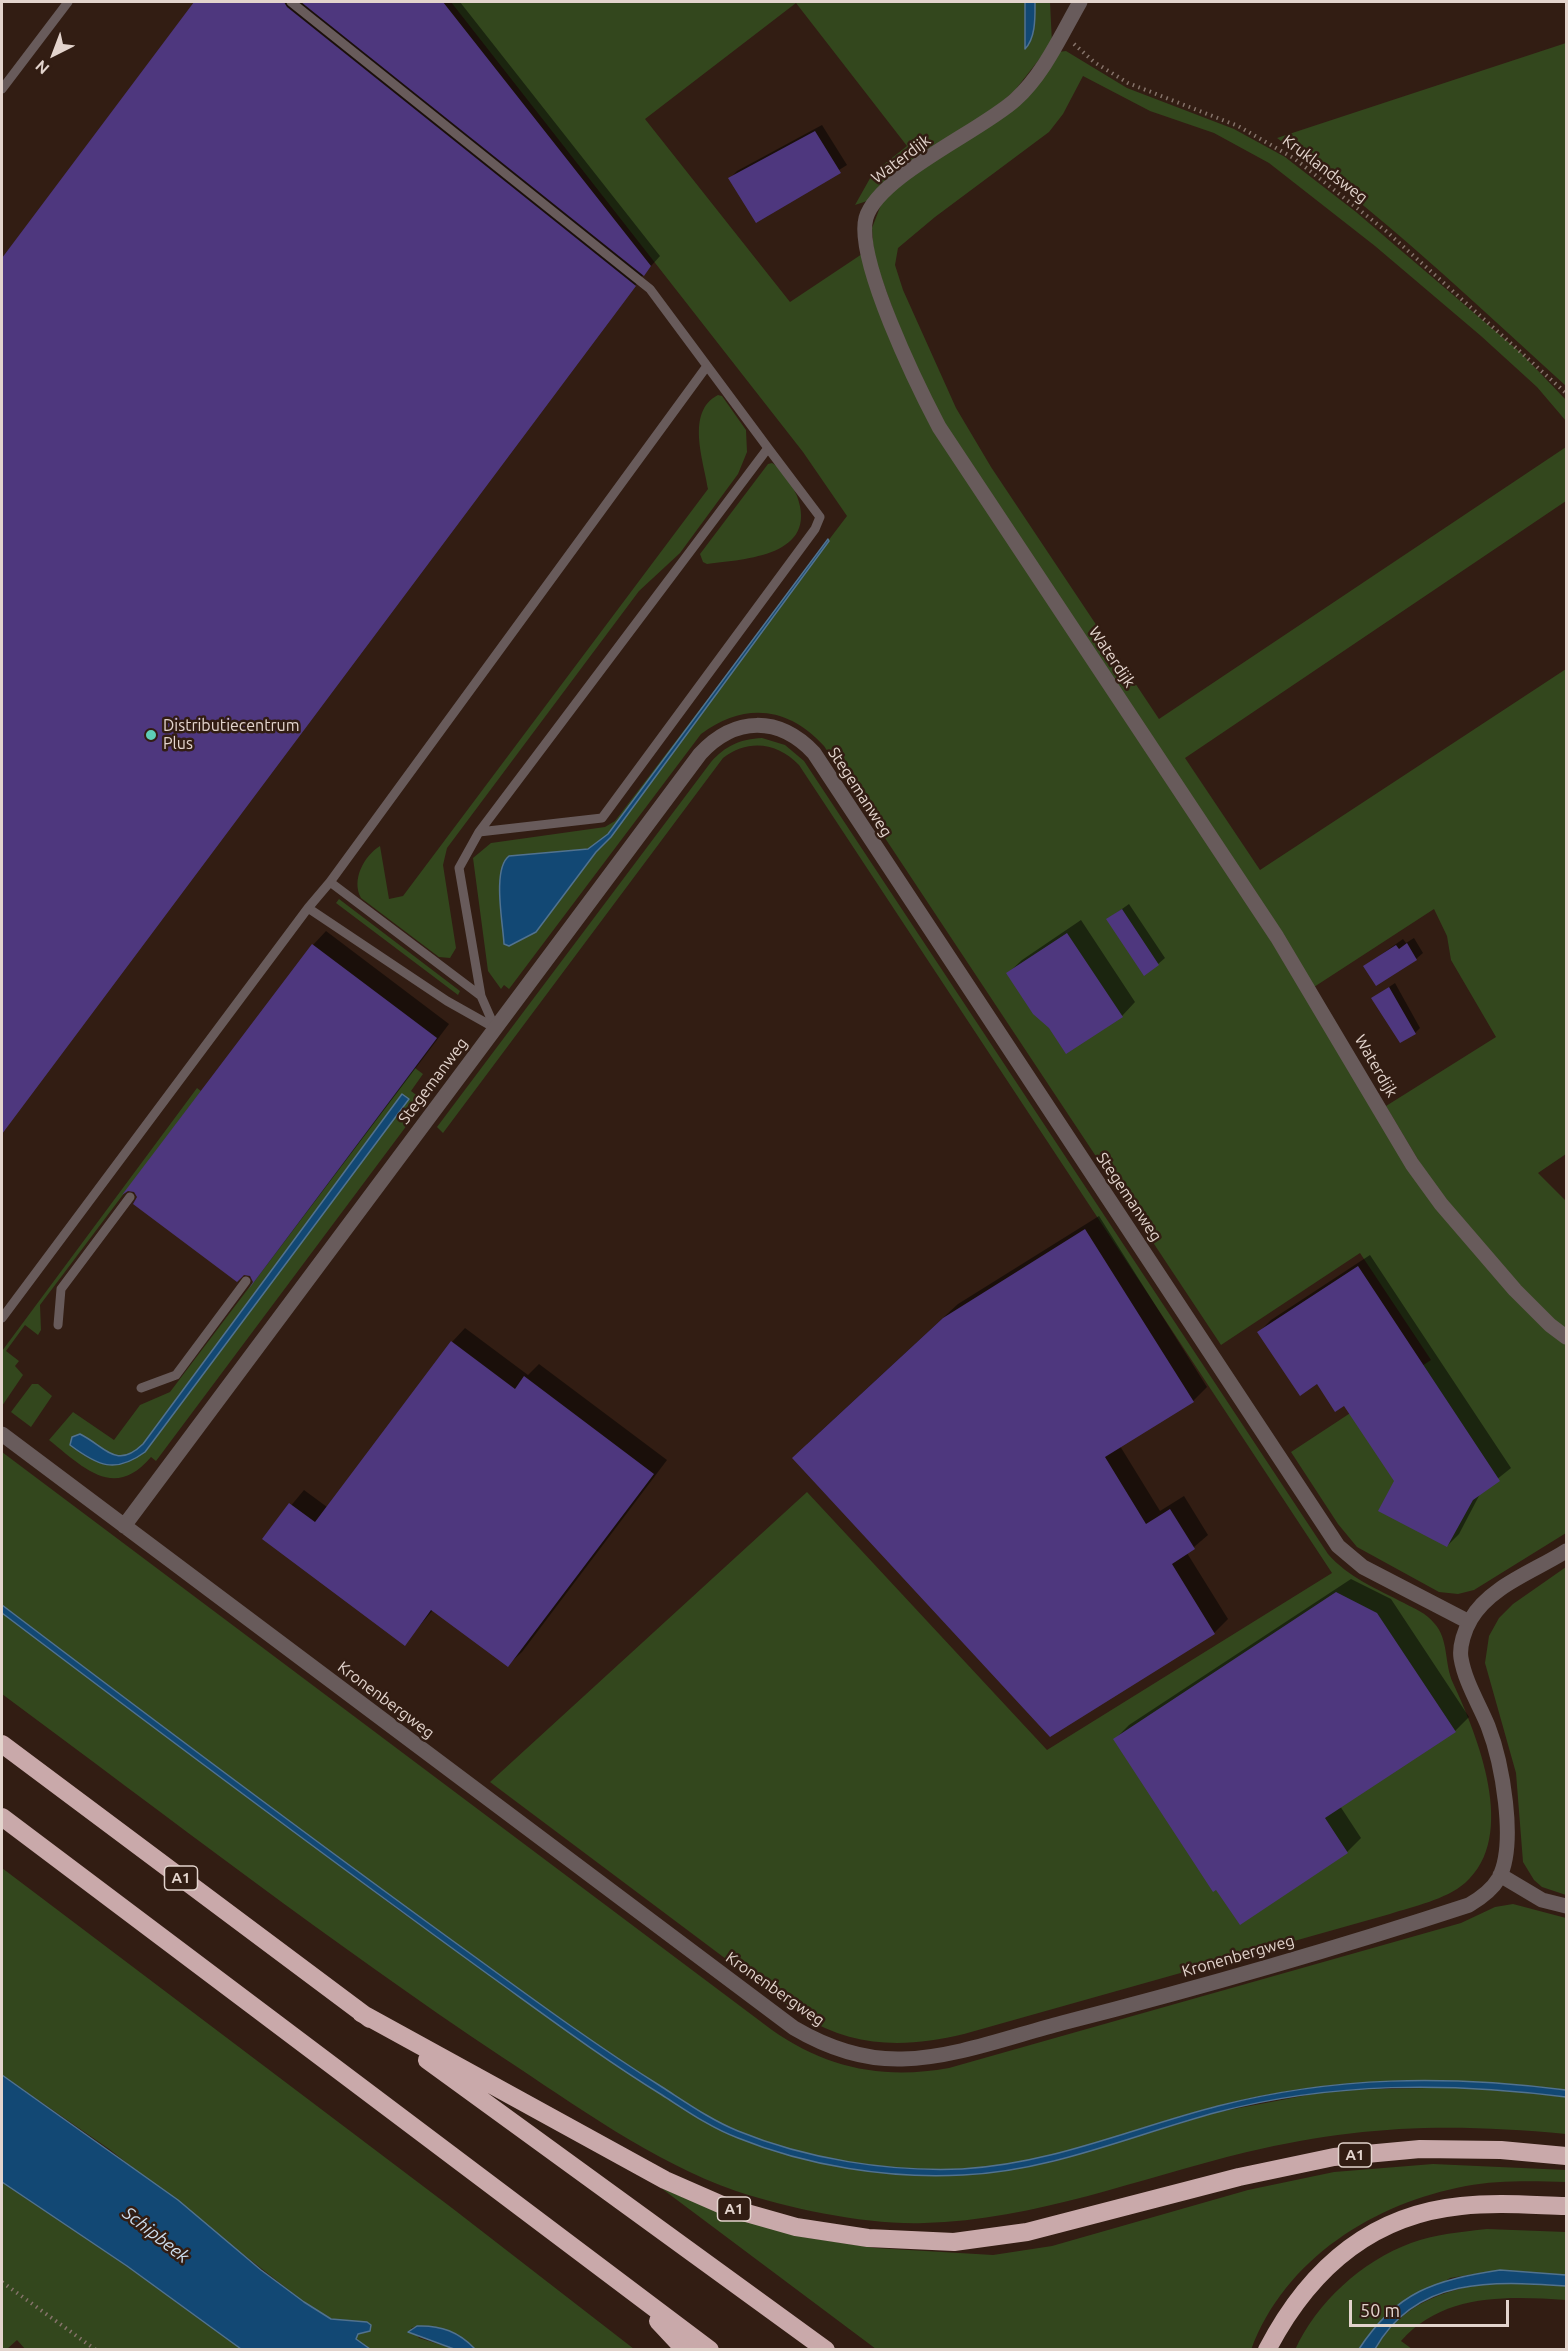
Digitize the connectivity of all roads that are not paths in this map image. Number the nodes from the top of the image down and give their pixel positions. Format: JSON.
{"nodes":[{"id":1,"x":68,"y":2,"type":"edge"},
{"id":2,"x":291,"y":2,"type":"edge"},
{"id":3,"x":1080,"y":2,"type":"edge"},
{"id":4,"x":2,"y":89,"type":"edge"},
{"id":5,"x":707,"y":366,"type":"junction"},
{"id":6,"x":768,"y":448,"type":"junction"},
{"id":7,"x":479,"y":832,"type":"junction"},
{"id":8,"x":330,"y":882,"type":"junction"},
{"id":9,"x":309,"y":908,"type":"junction"},
{"id":10,"x":481,"y":996,"type":"junction"},
{"id":11,"x":495,"y":1028,"type":"junction"},
{"id":12,"x":130,"y":1197,"type":"dead end"},
{"id":13,"x":246,"y":1281,"type":"dead end"},
{"id":14,"x":2,"y":1318,"type":"edge"},
{"id":15,"x":58,"y":1325,"type":"dead end"},
{"id":16,"x":1566,"y":1337,"type":"edge"},
{"id":17,"x":141,"y":1388,"type":"dead end"},
{"id":18,"x":2,"y":1434,"type":"edge"},
{"id":19,"x":124,"y":1526,"type":"junction"},
{"id":20,"x":1566,"y":1551,"type":"edge"},
{"id":21,"x":1469,"y":1622,"type":"junction"},
{"id":22,"x":2,"y":1744,"type":"edge"},
{"id":23,"x":2,"y":1817,"type":"edge"},
{"id":24,"x":1500,"y":1875,"type":"junction"},
{"id":25,"x":1566,"y":1906,"type":"edge"},
{"id":26,"x":361,"y":2013,"type":"junction"},
{"id":27,"x":1566,"y":2156,"type":"edge"},
{"id":28,"x":1566,"y":2206,"type":"edge"},
{"id":29,"x":622,"y":2283,"type":"junction"},
{"id":30,"x":686,"y":2349,"type":"edge"},
{"id":31,"x":710,"y":2349,"type":"edge"},
{"id":32,"x":826,"y":2349,"type":"edge"},
{"id":33,"x":1267,"y":2349,"type":"edge"}],
"edges":[{"from":1,"to":4,"type":"lane"},
{"from":2,"to":5,"type":"lane"},
{"from":3,"to":16,"type":"street","name":"Waterdijk"},
{"from":5,"to":6,"type":"lane"},
{"from":5,"to":8,"type":"lane"},
{"from":6,"to":7,"type":"lane"},
{"from":6,"to":7,"type":"lane"},
{"from":7,"to":10,"type":"lane"},
{"from":8,"to":9,"type":"lane"},
{"from":8,"to":10,"type":"lane"},
{"from":9,"to":11,"type":"lane"},
{"from":9,"to":14,"type":"lane"},
{"from":10,"to":11,"type":"lane"},
{"from":11,"to":19,"type":"street","name":"Stegemanweg"},
{"from":11,"to":21,"type":"street","name":"Stegemanweg"},
{"from":12,"to":15,"type":"lane"},
{"from":13,"to":17,"type":"lane"},
{"from":18,"to":19,"type":"street","name":"Kronenbergweg"},
{"from":19,"to":24,"type":"street","name":"Kronenbergweg"},
{"from":20,"to":21,"type":"street"},
{"from":21,"to":24,"type":"street"},
{"from":22,"to":26,"type":"highway","number":"A1"},
{"from":23,"to":29,"type":"highway"},
{"from":24,"to":25,"type":"street"},
{"from":26,"to":27,"type":"highway","number":"A1"},
{"from":26,"to":32,"type":"highway","number":"A1"},
{"from":28,"to":33,"type":"highway"},
{"from":29,"to":30,"type":"highway"},
{"from":29,"to":31,"type":"highway"}]}
